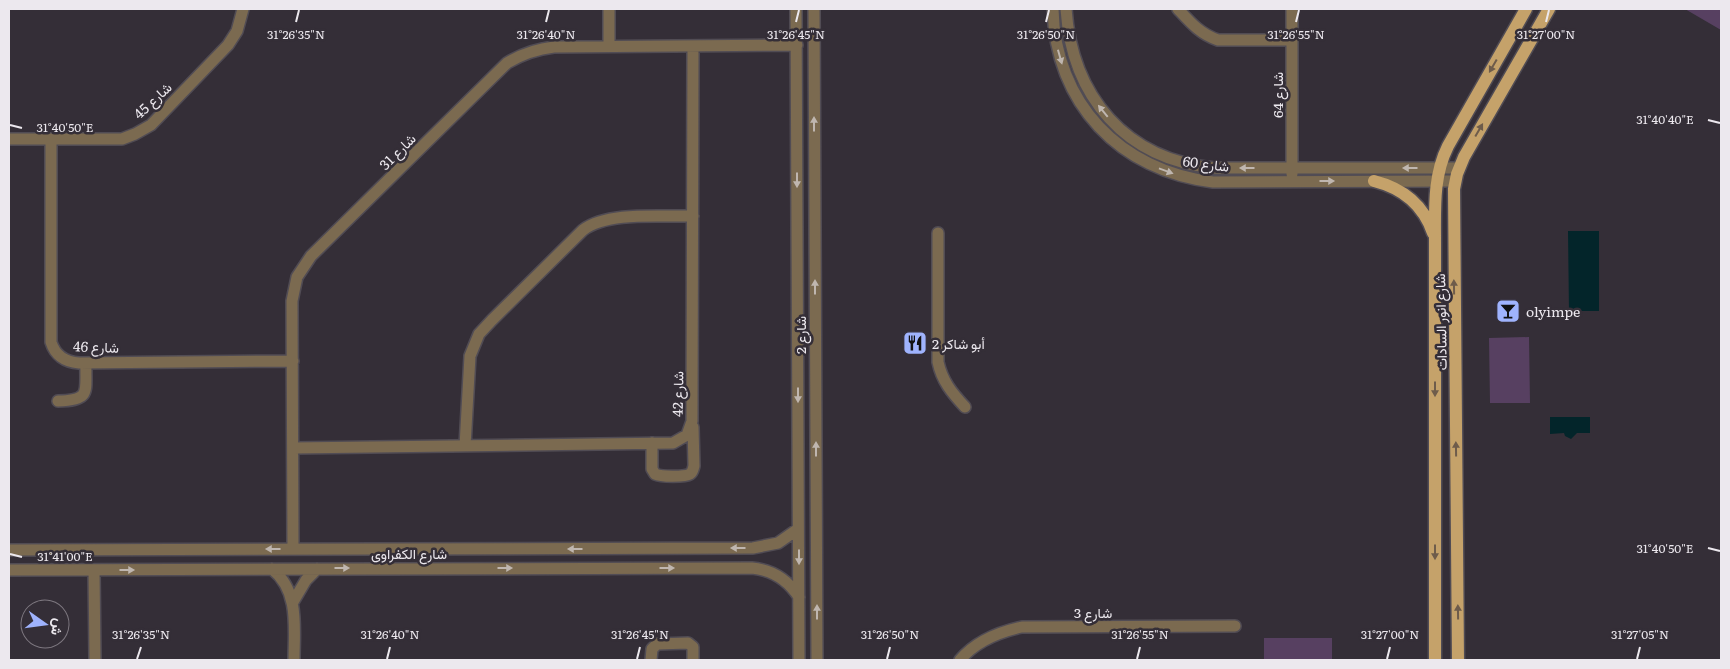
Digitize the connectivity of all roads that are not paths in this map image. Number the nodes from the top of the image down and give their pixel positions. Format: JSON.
{"nodes":[{"id":1,"x":243,"y":9,"type":"edge"},
{"id":2,"x":609,"y":9,"type":"edge"},
{"id":3,"x":796,"y":9,"type":"edge"},
{"id":4,"x":814,"y":9,"type":"edge"},
{"id":5,"x":1053,"y":9,"type":"edge"},
{"id":6,"x":1066,"y":9,"type":"edge"},
{"id":7,"x":1178,"y":9,"type":"edge"},
{"id":8,"x":1292,"y":9,"type":"edge"},
{"id":9,"x":1526,"y":9,"type":"edge"},
{"id":10,"x":1549,"y":9,"type":"edge"},
{"id":11,"x":814,"y":38,"type":"junction"},
{"id":12,"x":1292,"y":40,"type":"junction"},
{"id":13,"x":797,"y":44,"type":"junction"},
{"id":14,"x":609,"y":46,"type":"junction"},
{"id":15,"x":693,"y":46,"type":"junction"},
{"id":16,"x":814,"y":54,"type":"junction"},
{"id":17,"x":51,"y":139,"type":"junction"},
{"id":18,"x":9,"y":140,"type":"edge"},
{"id":19,"x":1292,"y":168,"type":"junction"},
{"id":20,"x":1439,"y":168,"type":"junction"},
{"id":21,"x":1459,"y":168,"type":"junction"},
{"id":22,"x":1292,"y":181,"type":"junction"},
{"id":23,"x":1374,"y":181,"type":"junction"},
{"id":24,"x":1436,"y":181,"type":"junction"},
{"id":25,"x":1455,"y":181,"type":"junction"},
{"id":26,"x":693,"y":216,"type":"junction"},
{"id":27,"x":938,"y":233,"type":"dead end"},
{"id":28,"x":1435,"y":242,"type":"junction"},
{"id":29,"x":293,"y":361,"type":"junction"},
{"id":30,"x":86,"y":363,"type":"junction"},
{"id":31,"x":798,"y":366,"type":"junction"},
{"id":32,"x":816,"y":366,"type":"junction"},
{"id":33,"x":58,"y":401,"type":"dead end"},
{"id":34,"x":965,"y":407,"type":"dead end"},
{"id":35,"x":692,"y":421,"type":"junction"},
{"id":36,"x":652,"y":443,"type":"junction"},
{"id":37,"x":465,"y":446,"type":"junction"},
{"id":38,"x":293,"y":448,"type":"junction"},
{"id":39,"x":798,"y":529,"type":"junction"},
{"id":40,"x":762,"y":548,"type":"junction"},
{"id":41,"x":293,"y":549,"type":"junction"},
{"id":42,"x":9,"y":550,"type":"edge"},
{"id":43,"x":317,"y":568,"type":"junction"},
{"id":44,"x":272,"y":569,"type":"junction"},
{"id":45,"x":762,"y":569,"type":"junction"},
{"id":46,"x":9,"y":570,"type":"edge"},
{"id":47,"x":94,"y":570,"type":"junction"},
{"id":48,"x":799,"y":597,"type":"junction"},
{"id":49,"x":293,"y":602,"type":"junction"},
{"id":50,"x":1235,"y":626,"type":"dead end"},
{"id":51,"x":95,"y":660,"type":"edge"},
{"id":52,"x":294,"y":660,"type":"edge"},
{"id":53,"x":652,"y":660,"type":"edge"},
{"id":54,"x":693,"y":660,"type":"edge"},
{"id":55,"x":799,"y":660,"type":"edge"},
{"id":56,"x":817,"y":660,"type":"edge"},
{"id":57,"x":960,"y":660,"type":"edge"},
{"id":58,"x":1434,"y":660,"type":"edge"},
{"id":59,"x":1458,"y":660,"type":"edge"}],
"edges":[{"from":1,"to":17,"type":"street","name":"شارع 45"},
{"from":2,"to":14,"type":"street"},
{"from":3,"to":13,"type":"street","name":"شارع 2"},
{"from":4,"to":11,"type":"street","name":"شارع 2"},
{"from":5,"to":22,"type":"street","name":"شارع 60","one_way":true},
{"from":19,"to":6,"type":"street","name":"شارع 60","one_way":true},
{"from":7,"to":12,"type":"street"},
{"from":8,"to":12,"type":"street","name":"شارع 64"},
{"from":9,"to":20,"type":"main road","name":"شارع انور السادات","one_way":true},
{"from":21,"to":10,"type":"main road","name":"شارع انور السادات","one_way":true},
{"from":11,"to":13,"type":"street"},
{"from":11,"to":16,"type":"street","name":"شارع 2"},
{"from":12,"to":19,"type":"street","name":"شارع 64"},
{"from":13,"to":15,"type":"street","name":"شارع 31"},
{"from":13,"to":16,"type":"street"},
{"from":13,"to":31,"type":"street","name":"شارع 2","one_way":true},
{"from":14,"to":15,"type":"street","name":"شارع 31"},
{"from":14,"to":29,"type":"street","name":"شارع 31"},
{"from":15,"to":26,"type":"street","name":"شارع 42"},
{"from":32,"to":16,"type":"street","name":"شارع 2","one_way":true},
{"from":17,"to":18,"type":"street","name":"شارع 45"},
{"from":17,"to":30,"type":"street","name":"شارع 46"},
{"from":20,"to":19,"type":"street","name":"شارع 60","one_way":true},
{"from":19,"to":22,"type":"street","name":"شارع 64"},
{"from":20,"to":21,"type":"street","name":"شارع 60"},
{"from":20,"to":24,"type":"main road","name":"شارع انور السادات"},
{"from":21,"to":25,"type":"main road","name":"شارع انور السادات"},
{"from":22,"to":23,"type":"street","name":"شارع 60","one_way":true},
{"from":23,"to":24,"type":"street","name":"شارع 60"},
{"from":23,"to":28,"type":"main road"},
{"from":24,"to":25,"type":"street","name":"شارع 60"},
{"from":24,"to":28,"type":"main road","name":"شارع انور السادات"},
{"from":59,"to":25,"type":"main road","name":"شارع انور السادات","one_way":true},
{"from":26,"to":35,"type":"street","name":"شارع 42"},
{"from":26,"to":37,"type":"street"},
{"from":27,"to":34,"type":"street"},
{"from":28,"to":58,"type":"main road","name":"شارع انور السادات","one_way":true},
{"from":29,"to":30,"type":"street","name":"شارع 46"},
{"from":29,"to":38,"type":"street","name":"شارع 31"},
{"from":30,"to":33,"type":"street"},
{"from":31,"to":32,"type":"street"},
{"from":31,"to":39,"type":"street","name":"شارع 2","one_way":true},
{"from":56,"to":32,"type":"street","name":"شارع 2","one_way":true},
{"from":35,"to":36,"type":"street","name":"شارع 42"},
{"from":35,"to":36,"type":"street"},
{"from":36,"to":37,"type":"street","name":"شارع 42"},
{"from":37,"to":38,"type":"street","name":"شارع 42"},
{"from":38,"to":41,"type":"street","name":"شارع 31"},
{"from":39,"to":40,"type":"street","name":"شارع الكفراوى"},
{"from":39,"to":48,"type":"street","name":"شارع 2","one_way":true},
{"from":40,"to":41,"type":"street","name":"شارع الكفراوى","one_way":true},
{"from":40,"to":45,"type":"street"},
{"from":41,"to":42,"type":"street","name":"شارع الكفراوى","one_way":true},
{"from":43,"to":44,"type":"street","name":"شارع الكفراوى"},
{"from":43,"to":45,"type":"street","name":"شارع الكفراوى","one_way":true},
{"from":43,"to":49,"type":"street"},
{"from":47,"to":44,"type":"street","name":"شارع الكفراوى","one_way":true},
{"from":44,"to":49,"type":"street"},
{"from":45,"to":48,"type":"street","name":"شارع الكفراوى"},
{"from":46,"to":47,"type":"street","name":"شارع الكفراوى"},
{"from":47,"to":51,"type":"street"},
{"from":48,"to":55,"type":"street","name":"شارع 2"},
{"from":49,"to":52,"type":"street"},
{"from":50,"to":57,"type":"street","name":"شارع 3"},
{"from":53,"to":54,"type":"street"}]}
